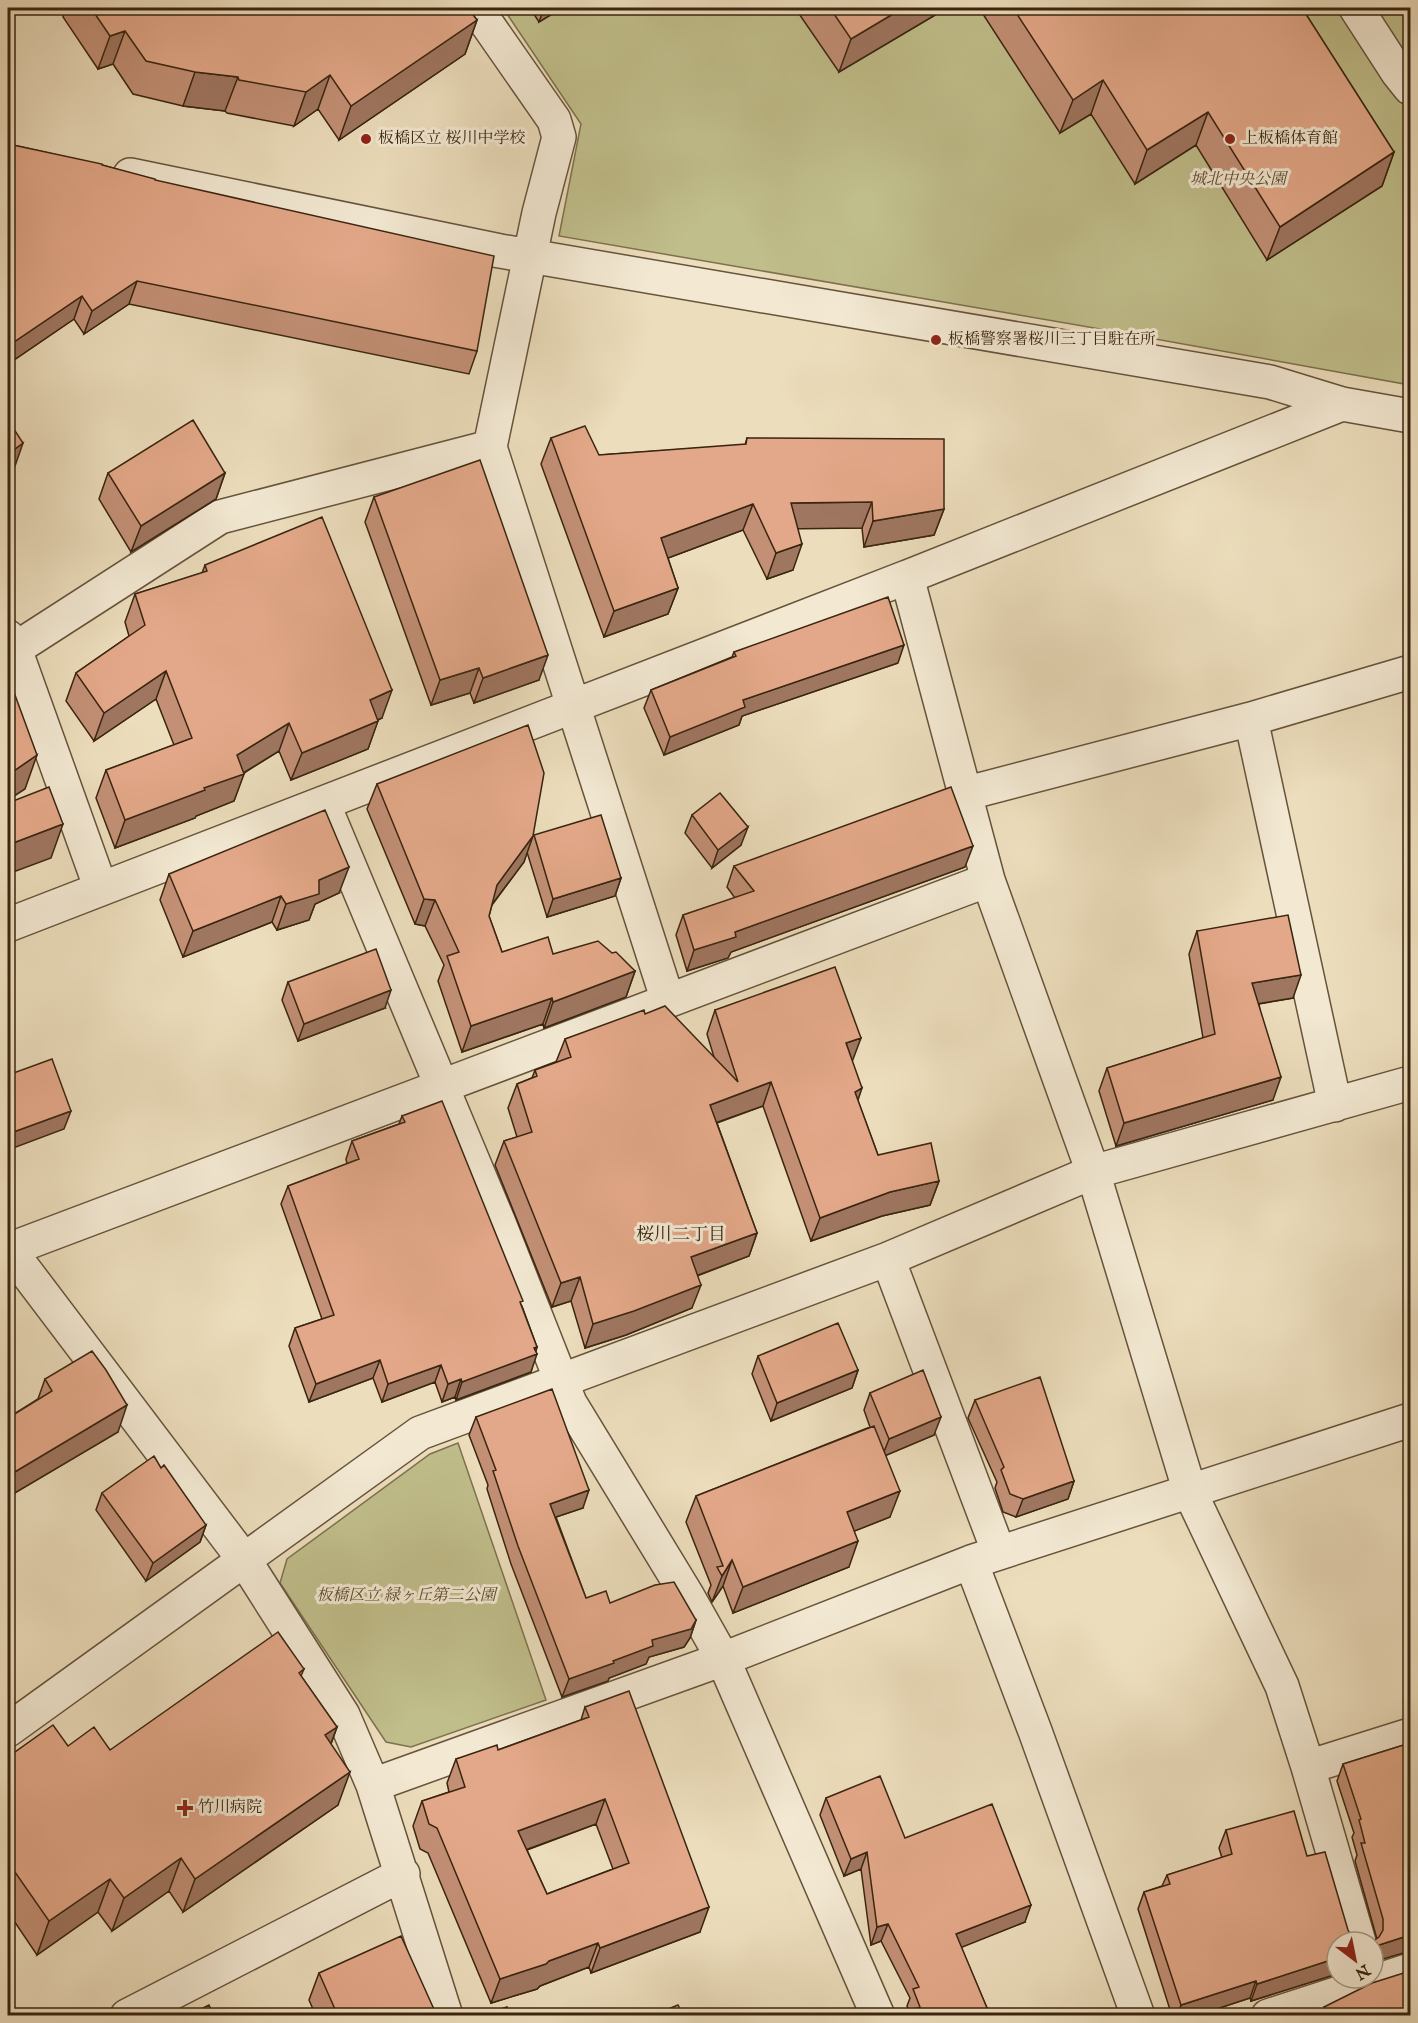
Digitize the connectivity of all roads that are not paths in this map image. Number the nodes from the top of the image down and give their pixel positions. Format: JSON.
{"nodes":[{"id":1,"x":476,"y":8,"type":"edge"},
{"id":2,"x":1356,"y":8,"type":"edge"},
{"id":3,"x":1410,"y":88,"type":"edge"},
{"id":4,"x":101,"y":170,"type":"edge"},
{"id":5,"x":531,"y":256,"type":"junction"},
{"id":6,"x":1342,"y":404,"type":"junction"},
{"id":7,"x":1410,"y":416,"type":"edge"},
{"id":8,"x":490,"y":447,"type":"junction"},
{"id":9,"x":907,"y":577,"type":"junction"},
{"id":10,"x":11,"y":643,"type":"edge"},
{"id":11,"x":1410,"y":672,"type":"edge"},
{"id":12,"x":574,"y":705,"type":"junction"},
{"id":13,"x":1251,"y":720,"type":"junction"},
{"id":14,"x":964,"y":794,"type":"junction"},
{"id":15,"x":323,"y":803,"type":"junction"},
{"id":16,"x":988,"y":880,"type":"junction"},
{"id":17,"x":101,"y":889,"type":"junction"},
{"id":18,"x":8,"y":925,"type":"edge"},
{"id":19,"x":668,"y":1001,"type":"junction"},
{"id":20,"x":1410,"y":1083,"type":"edge"},
{"id":21,"x":441,"y":1086,"type":"junction"},
{"id":22,"x":1335,"y":1105,"type":"junction"},
{"id":23,"x":1093,"y":1172,"type":"junction"},
{"id":24,"x":8,"y":1249,"type":"edge"},
{"id":25,"x":888,"y":1259,"type":"junction"},
{"id":26,"x":561,"y":1382,"type":"junction"},
{"id":27,"x":1410,"y":1420,"type":"edge"},
{"id":28,"x":1190,"y":1492,"type":"junction"},
{"id":29,"x":985,"y":1558,"type":"junction"},
{"id":30,"x":245,"y":1561,"type":"junction"},
{"id":31,"x":723,"y":1659,"type":"junction"},
{"id":32,"x":8,"y":1730,"type":"edge"},
{"id":33,"x":1410,"y":1735,"type":"edge"},
{"id":34,"x":1308,"y":1767,"type":"junction"},
{"id":35,"x":373,"y":1785,"type":"junction"},
{"id":36,"x":403,"y":1874,"type":"junction"},
{"id":37,"x":1356,"y":1930,"type":"edge"},
{"id":38,"x":1410,"y":1970,"type":"edge"},
{"id":39,"x":1385,"y":1976,"type":"edge"},
{"id":40,"x":1342,"y":1990,"type":"edge"},
{"id":41,"x":127,"y":2016,"type":"edge"},
{"id":42,"x":446,"y":2016,"type":"edge"},
{"id":43,"x":878,"y":2016,"type":"edge"},
{"id":44,"x":1138,"y":2016,"type":"edge"},
{"id":45,"x":1268,"y":2016,"type":"edge"}],
"edges":[{"from":1,"to":5,"type":"street"},
{"from":2,"to":3,"type":"street"},
{"from":4,"to":5,"type":"street"},
{"from":5,"to":6,"type":"street"},
{"from":5,"to":8,"type":"street"},
{"from":6,"to":7,"type":"street"},
{"from":6,"to":9,"type":"street"},
{"from":8,"to":10,"type":"street"},
{"from":8,"to":12,"type":"street"},
{"from":9,"to":12,"type":"street"},
{"from":9,"to":14,"type":"street"},
{"from":10,"to":17,"type":"street"},
{"from":11,"to":13,"type":"street"},
{"from":12,"to":15,"type":"street"},
{"from":12,"to":19,"type":"street"},
{"from":13,"to":14,"type":"street"},
{"from":13,"to":22,"type":"street"},
{"from":14,"to":16,"type":"street"},
{"from":15,"to":17,"type":"street"},
{"from":15,"to":21,"type":"street"},
{"from":16,"to":19,"type":"street"},
{"from":16,"to":23,"type":"street"},
{"from":17,"to":18,"type":"street"},
{"from":19,"to":21,"type":"street"},
{"from":20,"to":22,"type":"street"},
{"from":21,"to":24,"type":"street"},
{"from":21,"to":26,"type":"street"},
{"from":22,"to":23,"type":"street"},
{"from":23,"to":25,"type":"street"},
{"from":23,"to":28,"type":"street"},
{"from":24,"to":30,"type":"street"},
{"from":25,"to":26,"type":"street"},
{"from":25,"to":29,"type":"street"},
{"from":26,"to":30,"type":"street"},
{"from":26,"to":31,"type":"street"},
{"from":27,"to":28,"type":"street"},
{"from":28,"to":29,"type":"street"},
{"from":28,"to":34,"type":"street"},
{"from":29,"to":31,"type":"street"},
{"from":29,"to":44,"type":"street"},
{"from":30,"to":32,"type":"street"},
{"from":30,"to":35,"type":"street"},
{"from":31,"to":35,"type":"street"},
{"from":31,"to":43,"type":"street"},
{"from":33,"to":34,"type":"street"},
{"from":34,"to":37,"type":"street"},
{"from":35,"to":36,"type":"street"},
{"from":36,"to":41,"type":"street"},
{"from":36,"to":42,"type":"street"},
{"from":38,"to":39,"type":"street"},
{"from":40,"to":45,"type":"street"}]}
